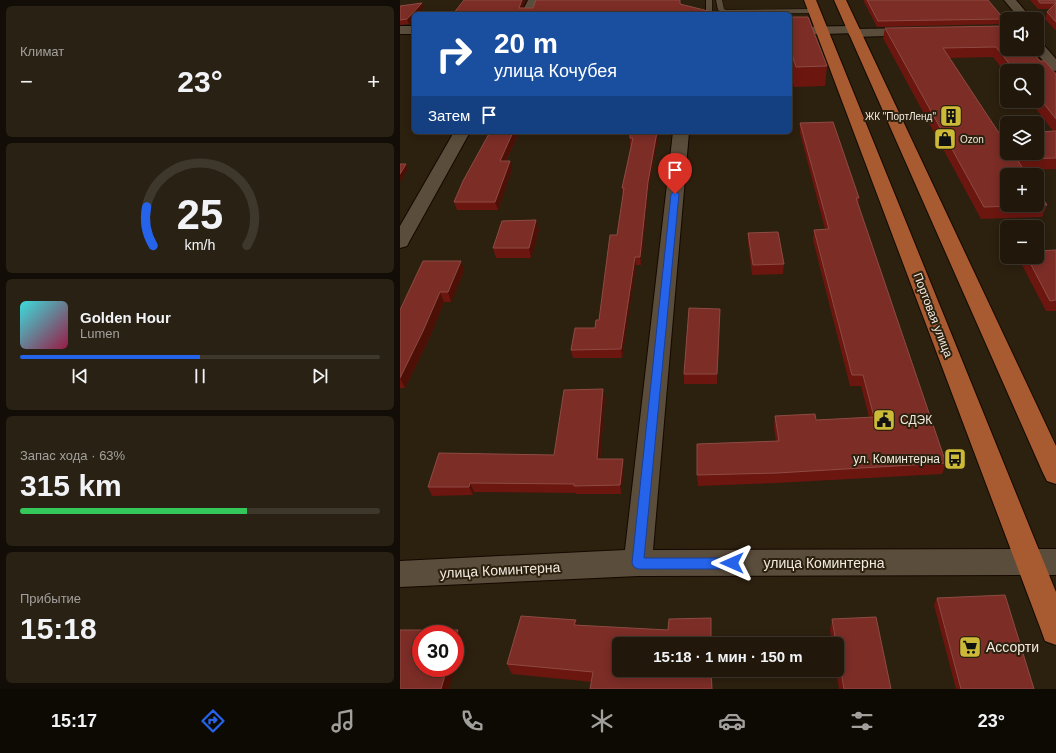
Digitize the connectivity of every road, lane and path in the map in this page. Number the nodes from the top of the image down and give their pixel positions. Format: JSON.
{"nodes":[{"id":1,"x":534,"y":0,"type":"edge"},
{"id":2,"x":709,"y":0,"type":"edge"},
{"id":3,"x":719,"y":0,"type":"edge"},
{"id":4,"x":840,"y":0,"type":"edge"},
{"id":5,"x":1010,"y":0,"type":"edge"},
{"id":6,"x":812,"y":5,"type":"edge"},
{"id":7,"x":528,"y":12,"type":"edge"},
{"id":8,"x":709,"y":12,"type":"edge"},
{"id":9,"x":1020,"y":12,"type":"edge"},
{"id":10,"x":400,"y":30,"type":"edge"},
{"id":11,"x":412,"y":30,"type":"edge"},
{"id":12,"x":792,"y":30,"type":"edge"},
{"id":13,"x":822,"y":31,"type":"junction"},
{"id":14,"x":853,"y":32,"type":"junction"},
{"id":15,"x":928,"y":32,"type":"edge"},
{"id":16,"x":1044,"y":54,"type":"edge"},
{"id":17,"x":1056,"y":67,"type":"edge"},
{"id":18,"x":461,"y":134,"type":"edge"},
{"id":19,"x":681,"y":134,"type":"edge"},
{"id":20,"x":400,"y":242,"type":"edge"},
{"id":21,"x":1056,"y":473,"type":"edge"},
{"id":22,"x":1043,"y":562,"type":"edge"},
{"id":23,"x":638,"y":563,"type":"junction"},
{"id":24,"x":400,"y":574,"type":"edge"},
{"id":25,"x":1056,"y":630,"type":"edge"}],
"edges":[{"from":1,"to":7,"type":"street"},
{"from":2,"to":8,"type":"lane"},
{"from":3,"to":6,"type":"lane"},
{"from":4,"to":14,"type":"main road"},
{"from":5,"to":9,"type":"street"},
{"from":6,"to":13,"type":"main road","name":"Портовая улица"},
{"from":10,"to":11,"type":"street"},
{"from":12,"to":13,"type":"street"},
{"from":13,"to":14,"type":"street"},
{"from":13,"to":22,"type":"main road","name":"Портовая улица"},
{"from":14,"to":15,"type":"street"},
{"from":14,"to":21,"type":"main road"},
{"from":16,"to":17,"type":"street"},
{"from":18,"to":20,"type":"street"},
{"from":19,"to":23,"type":"street"},
{"from":22,"to":23,"type":"street","name":"улица Коминтерна"},
{"from":22,"to":25,"type":"main road","name":"Портовая улица"},
{"from":23,"to":24,"type":"street","name":"улица Коминтерна"}]}
